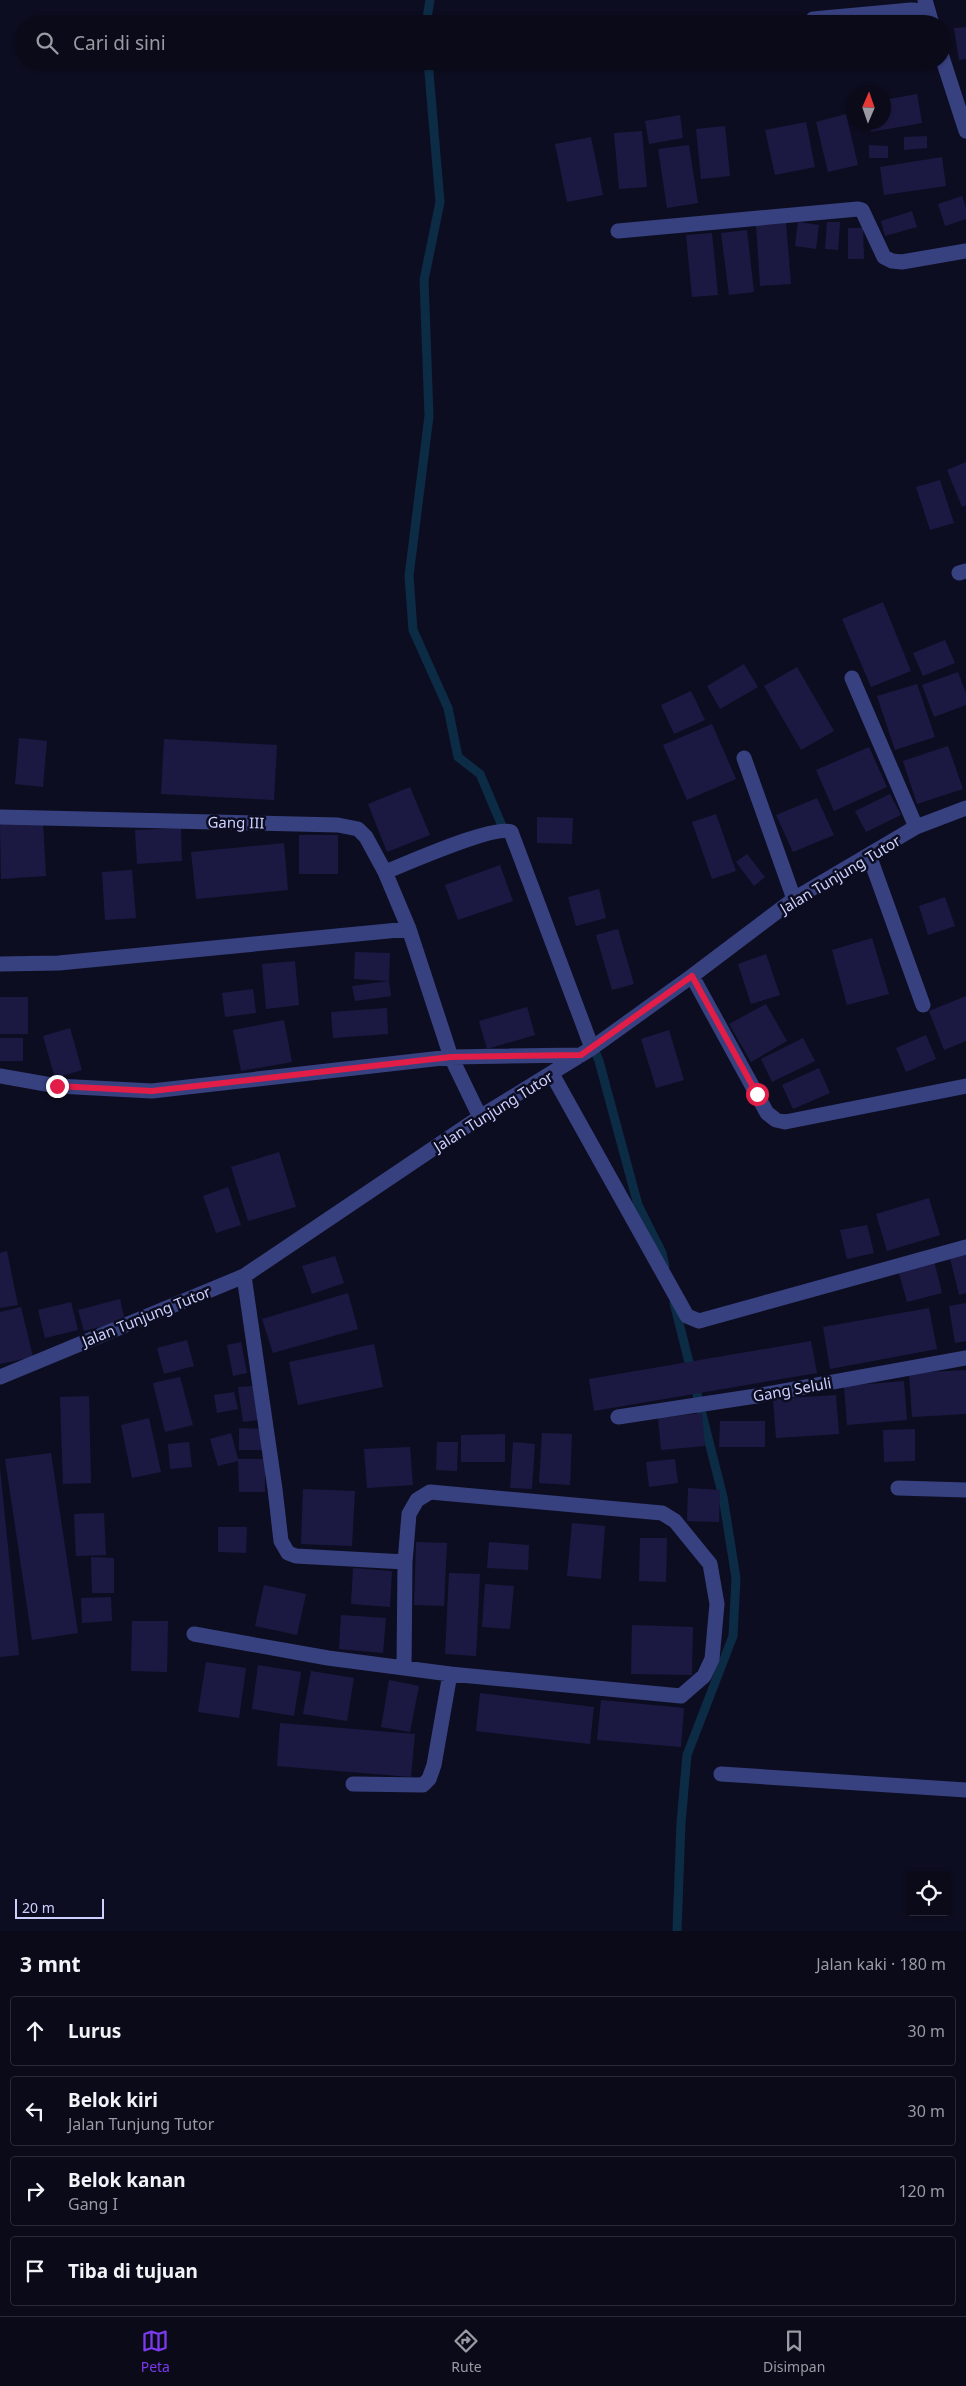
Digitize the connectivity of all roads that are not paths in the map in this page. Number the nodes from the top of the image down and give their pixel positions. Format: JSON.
{"nodes":[{"id":1,"x":928,"y":12,"type":"edge"},
{"id":2,"x":857,"y":15,"type":"edge"},
{"id":3,"x":946,"y":70,"type":"edge"},
{"id":4,"x":966,"y":131,"type":"edge"},
{"id":5,"x":618,"y":231,"type":"dead end"},
{"id":6,"x":966,"y":251,"type":"edge"},
{"id":7,"x":852,"y":678,"type":"dead end"},
{"id":8,"x":744,"y":758,"type":"dead end"},
{"id":9,"x":966,"y":808,"type":"edge"},
{"id":10,"x":0,"y":817,"type":"edge"},
{"id":11,"x":916,"y":827,"type":"junction"},
{"id":12,"x":869,"y":855,"type":"junction"},
{"id":13,"x":385,"y":872,"type":"junction"},
{"id":14,"x":794,"y":899,"type":"junction"},
{"id":15,"x":409,"y":929,"type":"junction"},
{"id":16,"x":0,"y":964,"type":"edge"},
{"id":17,"x":692,"y":976,"type":"junction"},
{"id":18,"x":923,"y":1005,"type":"dead end"},
{"id":19,"x":586,"y":1051,"type":"junction"},
{"id":20,"x":451,"y":1057,"type":"junction"},
{"id":21,"x":552,"y":1074,"type":"junction"},
{"id":22,"x":0,"y":1076,"type":"edge"},
{"id":23,"x":966,"y":1086,"type":"edge"},
{"id":24,"x":480,"y":1117,"type":"junction"},
{"id":25,"x":966,"y":1248,"type":"edge"},
{"id":26,"x":244,"y":1276,"type":"junction"},
{"id":27,"x":966,"y":1358,"type":"edge"},
{"id":28,"x":0,"y":1377,"type":"edge"},
{"id":29,"x":618,"y":1417,"type":"dead end"},
{"id":30,"x":898,"y":1488,"type":"dead end"},
{"id":31,"x":966,"y":1490,"type":"edge"},
{"id":32,"x":405,"y":1562,"type":"junction"},
{"id":33,"x":194,"y":1634,"type":"dead end"},
{"id":34,"x":404,"y":1668,"type":"junction"},
{"id":35,"x":450,"y":1674,"type":"junction"},
{"id":36,"x":722,"y":1774,"type":"dead end"},
{"id":37,"x":353,"y":1784,"type":"dead end"},
{"id":38,"x":966,"y":1790,"type":"edge"}],
"edges":[{"from":1,"to":2,"type":"street"},
{"from":3,"to":4,"type":"street"},
{"from":5,"to":6,"type":"street"},
{"from":7,"to":11,"type":"street"},
{"from":8,"to":14,"type":"street"},
{"from":9,"to":11,"type":"street","name":"Jalan Tunjung Tutor"},
{"from":10,"to":13,"type":"street","name":"Gang III"},
{"from":11,"to":12,"type":"street","name":"Jalan Tunjung Tutor"},
{"from":12,"to":14,"type":"street","name":"Jalan Tunjung Tutor"},
{"from":12,"to":18,"type":"street"},
{"from":13,"to":15,"type":"street","name":"Gang III"},
{"from":13,"to":19,"type":"street"},
{"from":14,"to":17,"type":"street","name":"Jalan Tunjung Tutor"},
{"from":15,"to":16,"type":"street"},
{"from":15,"to":20,"type":"street","name":"Gang III"},
{"from":17,"to":19,"type":"street","name":"Jalan Tunjung Tutor"},
{"from":17,"to":23,"type":"street"},
{"from":19,"to":20,"type":"street"},
{"from":19,"to":21,"type":"street","name":"Jalan Tunjung Tutor"},
{"from":20,"to":22,"type":"street"},
{"from":20,"to":24,"type":"street","name":"Gang III"},
{"from":21,"to":24,"type":"street","name":"Jalan Tunjung Tutor"},
{"from":21,"to":25,"type":"street"},
{"from":24,"to":26,"type":"street","name":"Jalan Tunjung Tutor"},
{"from":26,"to":28,"type":"street","name":"Jalan Tunjung Tutor"},
{"from":26,"to":32,"type":"street"},
{"from":27,"to":29,"type":"street","name":"Gang Seluli"},
{"from":30,"to":31,"type":"street"},
{"from":32,"to":34,"type":"street"},
{"from":32,"to":35,"type":"street"},
{"from":33,"to":34,"type":"street"},
{"from":34,"to":35,"type":"street"},
{"from":35,"to":37,"type":"street"},
{"from":36,"to":38,"type":"street"}]}
